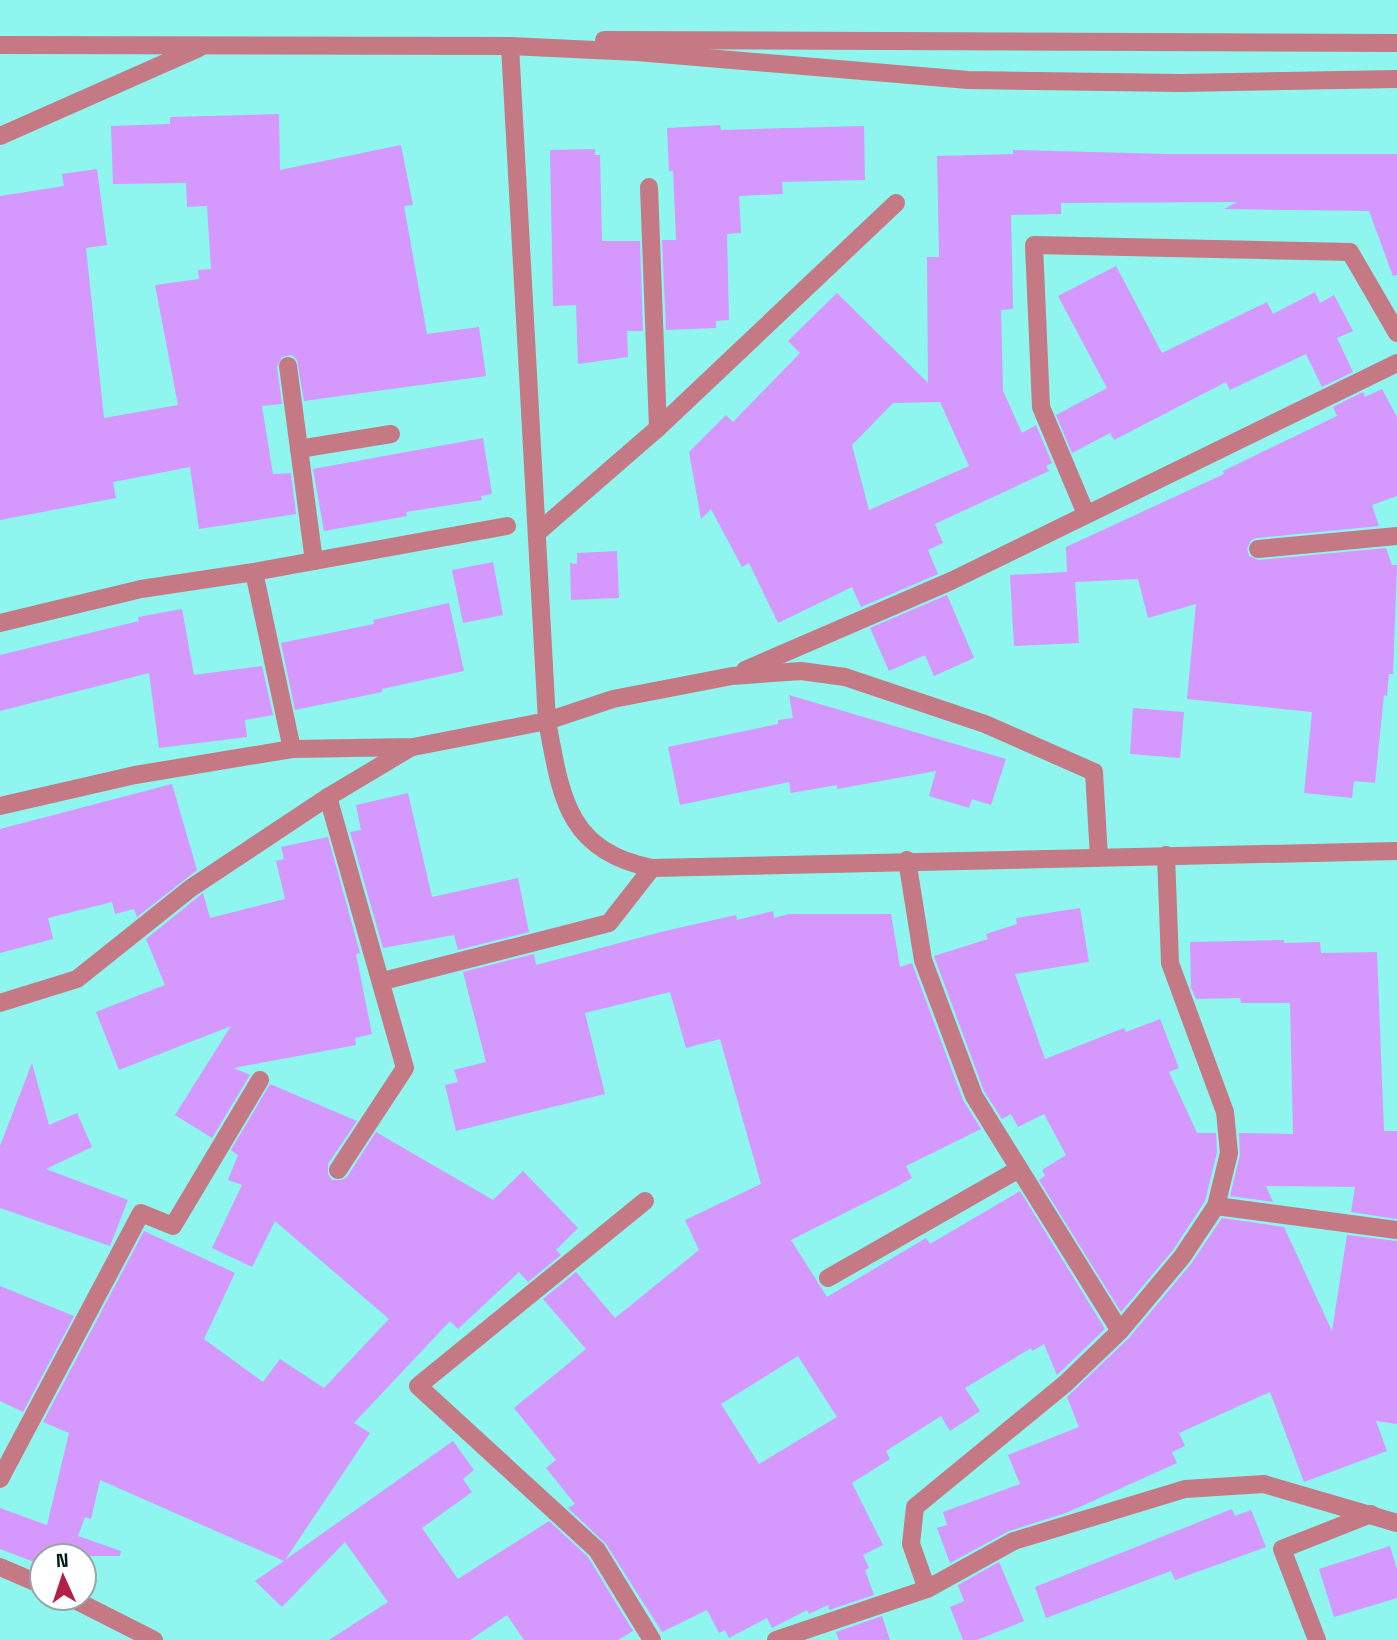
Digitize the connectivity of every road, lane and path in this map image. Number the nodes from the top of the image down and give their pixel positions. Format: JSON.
{"nodes":[{"id":1,"x":1397,"y":43,"type":"edge"},
{"id":2,"x":0,"y":45,"type":"edge"},
{"id":3,"x":205,"y":46,"type":"junction"},
{"id":4,"x":510,"y":46,"type":"junction"},
{"id":5,"x":1397,"y":79,"type":"edge"},
{"id":6,"x":0,"y":136,"type":"edge"},
{"id":7,"x":649,"y":187,"type":"dead end"},
{"id":8,"x":896,"y":203,"type":"dead end"},
{"id":9,"x":1397,"y":333,"type":"edge"},
{"id":10,"x":1397,"y":363,"type":"edge"},
{"id":11,"x":288,"y":366,"type":"dead end"},
{"id":12,"x":658,"y":428,"type":"junction"},
{"id":13,"x":391,"y":434,"type":"dead end"},
{"id":14,"x":299,"y":449,"type":"junction"},
{"id":15,"x":1086,"y":514,"type":"junction"},
{"id":16,"x":508,"y":526,"type":"dead end"},
{"id":17,"x":537,"y":533,"type":"junction"},
{"id":18,"x":1397,"y":536,"type":"edge"},
{"id":19,"x":1258,"y":549,"type":"dead end"},
{"id":20,"x":314,"y":561,"type":"junction"},
{"id":21,"x":254,"y":572,"type":"junction"},
{"id":22,"x":0,"y":620,"type":"edge"},
{"id":23,"x":732,"y":676,"type":"junction"},
{"id":24,"x":547,"y":720,"type":"junction"},
{"id":25,"x":413,"y":747,"type":"junction"},
{"id":26,"x":292,"y":749,"type":"junction"},
{"id":27,"x":328,"y":797,"type":"junction"},
{"id":28,"x":0,"y":806,"type":"edge"},
{"id":29,"x":1397,"y":851,"type":"edge"},
{"id":30,"x":1166,"y":855,"type":"junction"},
{"id":31,"x":1099,"y":857,"type":"junction"},
{"id":32,"x":908,"y":860,"type":"junction"},
{"id":33,"x":652,"y":867,"type":"junction"},
{"id":34,"x":383,"y":981,"type":"junction"},
{"id":35,"x":0,"y":1003,"type":"edge"},
{"id":36,"x":260,"y":1080,"type":"dead end"},
{"id":37,"x":1019,"y":1169,"type":"junction"},
{"id":38,"x":338,"y":1170,"type":"dead end"},
{"id":39,"x":645,"y":1201,"type":"dead end"},
{"id":40,"x":1216,"y":1206,"type":"junction"},
{"id":41,"x":1397,"y":1230,"type":"edge"},
{"id":42,"x":828,"y":1278,"type":"dead end"},
{"id":43,"x":1120,"y":1331,"type":"junction"},
{"id":44,"x":0,"y":1479,"type":"edge"},
{"id":45,"x":1371,"y":1514,"type":"junction"},
{"id":46,"x":1397,"y":1522,"type":"edge"},
{"id":47,"x":0,"y":1567,"type":"edge"},
{"id":48,"x":28,"y":1579,"type":"edge"},
{"id":49,"x":927,"y":1589,"type":"junction"},
{"id":50,"x":98,"y":1612,"type":"edge"},
{"id":51,"x":154,"y":1640,"type":"edge"},
{"id":52,"x":652,"y":1640,"type":"edge"},
{"id":53,"x":776,"y":1640,"type":"edge"},
{"id":54,"x":1317,"y":1640,"type":"edge"}],
"edges":[{"from":1,"to":4,"type":"street"},
{"from":2,"to":3,"type":"street"},
{"from":3,"to":4,"type":"street"},
{"from":3,"to":6,"type":"street"},
{"from":4,"to":5,"type":"street"},
{"from":4,"to":17,"type":"street"},
{"from":7,"to":12,"type":"street"},
{"from":8,"to":12,"type":"street"},
{"from":9,"to":15,"type":"street"},
{"from":10,"to":15,"type":"street"},
{"from":11,"to":14,"type":"street"},
{"from":12,"to":17,"type":"street"},
{"from":13,"to":14,"type":"street"},
{"from":14,"to":20,"type":"street"},
{"from":15,"to":23,"type":"street"},
{"from":16,"to":20,"type":"street"},
{"from":17,"to":24,"type":"street"},
{"from":18,"to":19,"type":"street"},
{"from":20,"to":21,"type":"street"},
{"from":21,"to":22,"type":"street"},
{"from":21,"to":26,"type":"street"},
{"from":23,"to":24,"type":"street"},
{"from":23,"to":31,"type":"street"},
{"from":24,"to":25,"type":"street"},
{"from":24,"to":33,"type":"street"},
{"from":25,"to":26,"type":"street"},
{"from":25,"to":27,"type":"street"},
{"from":26,"to":28,"type":"street"},
{"from":27,"to":34,"type":"street"},
{"from":27,"to":35,"type":"street"},
{"from":29,"to":30,"type":"street"},
{"from":30,"to":31,"type":"street"},
{"from":30,"to":40,"type":"street"},
{"from":31,"to":32,"type":"street"},
{"from":32,"to":33,"type":"street"},
{"from":32,"to":37,"type":"street"},
{"from":33,"to":34,"type":"street"},
{"from":34,"to":38,"type":"street"},
{"from":36,"to":44,"type":"street"},
{"from":37,"to":42,"type":"street"},
{"from":37,"to":43,"type":"street"},
{"from":39,"to":52,"type":"street"},
{"from":40,"to":41,"type":"street"},
{"from":40,"to":43,"type":"street"},
{"from":43,"to":49,"type":"street"},
{"from":45,"to":46,"type":"street"},
{"from":45,"to":49,"type":"street"},
{"from":45,"to":54,"type":"street"},
{"from":47,"to":48,"type":"street"},
{"from":49,"to":53,"type":"street"},
{"from":50,"to":51,"type":"street"}]}
